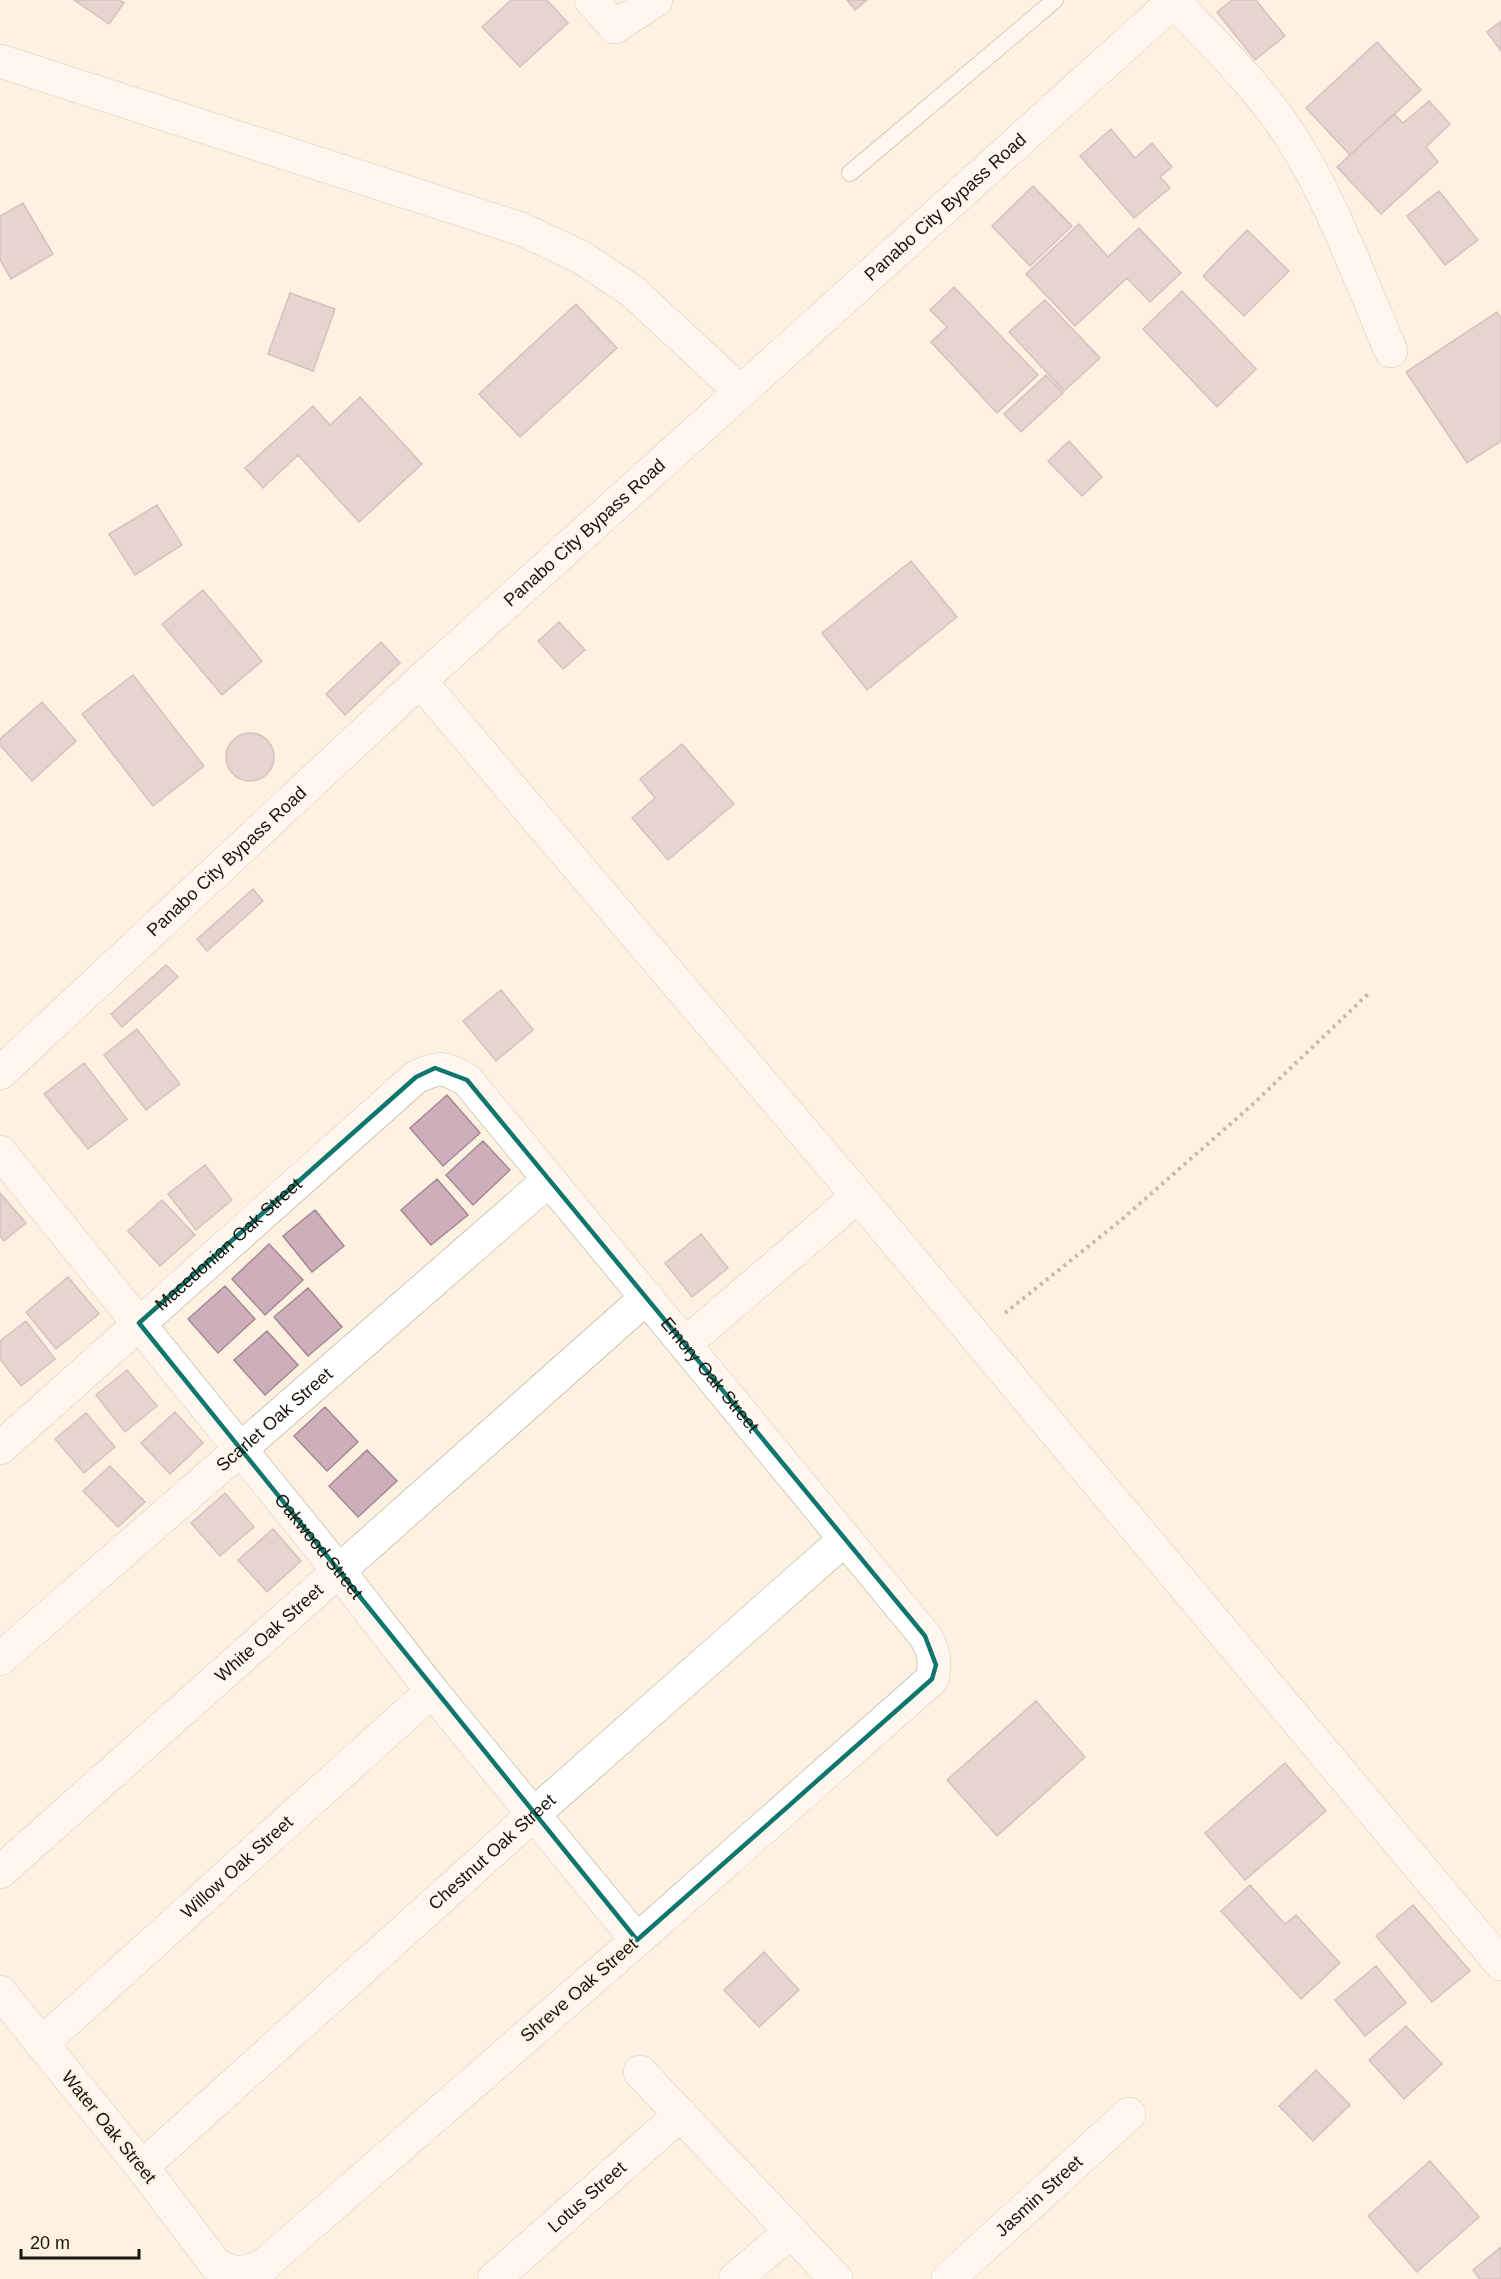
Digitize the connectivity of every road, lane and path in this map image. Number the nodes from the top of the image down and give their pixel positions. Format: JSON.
{"nodes":[{"id":1,"x":591,"y":0,"type":"edge"},
{"id":2,"x":656,"y":0,"type":"edge"},
{"id":3,"x":1055,"y":0,"type":"edge"},
{"id":4,"x":1175,"y":0,"type":"edge"},
{"id":5,"x":0,"y":61,"type":"edge"},
{"id":6,"x":850,"y":173,"type":"dead end"},
{"id":7,"x":1390,"y":351,"type":"dead end"},
{"id":8,"x":740,"y":391,"type":"junction"},
{"id":9,"x":420,"y":681,"type":"junction"},
{"id":10,"x":1368,"y":994,"type":"dead end"},
{"id":11,"x":0,"y":1072,"type":"edge"},
{"id":12,"x":467,"y":1080,"type":"joint"},
{"id":13,"x":0,"y":1152,"type":"edge"},
{"id":14,"x":549,"y":1180,"type":"junction"},
{"id":15,"x":858,"y":1196,"type":"junction"},
{"id":16,"x":647,"y":1297,"type":"junction"},
{"id":17,"x":139,"y":1323,"type":"junction"},
{"id":18,"x":976,"y":1336,"type":"junction"},
{"id":19,"x":685,"y":1344,"type":"junction"},
{"id":20,"x":0,"y":1448,"type":"edge"},
{"id":21,"x":241,"y":1449,"type":"junction"},
{"id":22,"x":845,"y":1539,"type":"junction"},
{"id":23,"x":339,"y":1571,"type":"junction"},
{"id":24,"x":0,"y":1659,"type":"edge"},
{"id":25,"x":932,"y":1679,"type":"joint"},
{"id":26,"x":432,"y":1691,"type":"junction"},
{"id":27,"x":534,"y":1814,"type":"junction"},
{"id":28,"x":0,"y":1872,"type":"edge"},
{"id":29,"x":637,"y":1940,"type":"junction"},
{"id":30,"x":1501,"y":1964,"type":"edge"},
{"id":31,"x":0,"y":1992,"type":"edge"},
{"id":32,"x":41,"y":2044,"type":"junction"},
{"id":33,"x":640,"y":2072,"type":"dead end"},
{"id":34,"x":681,"y":2114,"type":"junction"},
{"id":35,"x":1129,"y":2114,"type":"dead end"},
{"id":36,"x":142,"y":2167,"type":"junction"},
{"id":37,"x":790,"y":2232,"type":"junction"},
{"id":38,"x":216,"y":2265,"type":"joint"},
{"id":39,"x":494,"y":2279,"type":"edge"},
{"id":40,"x":735,"y":2279,"type":"edge"},
{"id":41,"x":836,"y":2279,"type":"edge"},
{"id":42,"x":948,"y":2279,"type":"edge"}],
"edges":[{"from":1,"to":2,"type":"street"},
{"from":3,"to":6,"type":"lane"},
{"from":4,"to":7,"type":"street"},
{"from":4,"to":8,"type":"street","name":"Panabo City Bypass Road"},
{"from":5,"to":8,"type":"street"},
{"from":8,"to":9,"type":"street","name":"Panabo City Bypass Road"},
{"from":9,"to":11,"type":"street","name":"Panabo City Bypass Road"},
{"from":9,"to":15,"type":"street"},
{"from":10,"to":18,"type":"path"},
{"from":12,"to":14,"type":"street","name":"Emory Oak Street"},
{"from":12,"to":17,"type":"street","name":"Macedonian Oak Street"},
{"from":13,"to":17,"type":"street","name":"Oakwood Street"},
{"from":14,"to":16,"type":"street","name":"Emory Oak Street"},
{"from":14,"to":21,"type":"street","name":"Scarlet Oak Street"},
{"from":15,"to":18,"type":"street"},
{"from":15,"to":19,"type":"street"},
{"from":16,"to":19,"type":"street","name":"Emory Oak Street"},
{"from":16,"to":23,"type":"street","name":"White Oak Street"},
{"from":17,"to":20,"type":"street","name":"Macedonian Oak Street"},
{"from":17,"to":21,"type":"street","name":"Oakwood Street"},
{"from":18,"to":30,"type":"street"},
{"from":19,"to":22,"type":"street","name":"Emory Oak Street"},
{"from":21,"to":23,"type":"street","name":"Oakwood Street"},
{"from":21,"to":24,"type":"street","name":"Scarlet Oak Street"},
{"from":22,"to":25,"type":"street","name":"Emory Oak Street"},
{"from":22,"to":27,"type":"street","name":"Chestnut Oak Street"},
{"from":23,"to":26,"type":"street","name":"Oakwood Street"},
{"from":23,"to":28,"type":"street","name":"White Oak Street"},
{"from":25,"to":29,"type":"street","name":"Shreve Oak Street"},
{"from":26,"to":27,"type":"street","name":"Oakwood Street"},
{"from":26,"to":32,"type":"street","name":"Willow Oak Street"},
{"from":27,"to":29,"type":"street","name":"Oakwood Street"},
{"from":27,"to":36,"type":"street","name":"Chestnut Oak Street"},
{"from":29,"to":38,"type":"street","name":"Shreve Oak Street"},
{"from":31,"to":32,"type":"street","name":"Water Oak Street"},
{"from":32,"to":36,"type":"street","name":"Water Oak Street"},
{"from":33,"to":34,"type":"street"},
{"from":34,"to":37,"type":"street"},
{"from":34,"to":39,"type":"street","name":"Lotus Street"},
{"from":35,"to":42,"type":"street","name":"Jasmin Street"},
{"from":36,"to":38,"type":"street","name":"Water Oak Street"},
{"from":37,"to":40,"type":"street"},
{"from":37,"to":41,"type":"street"}]}
